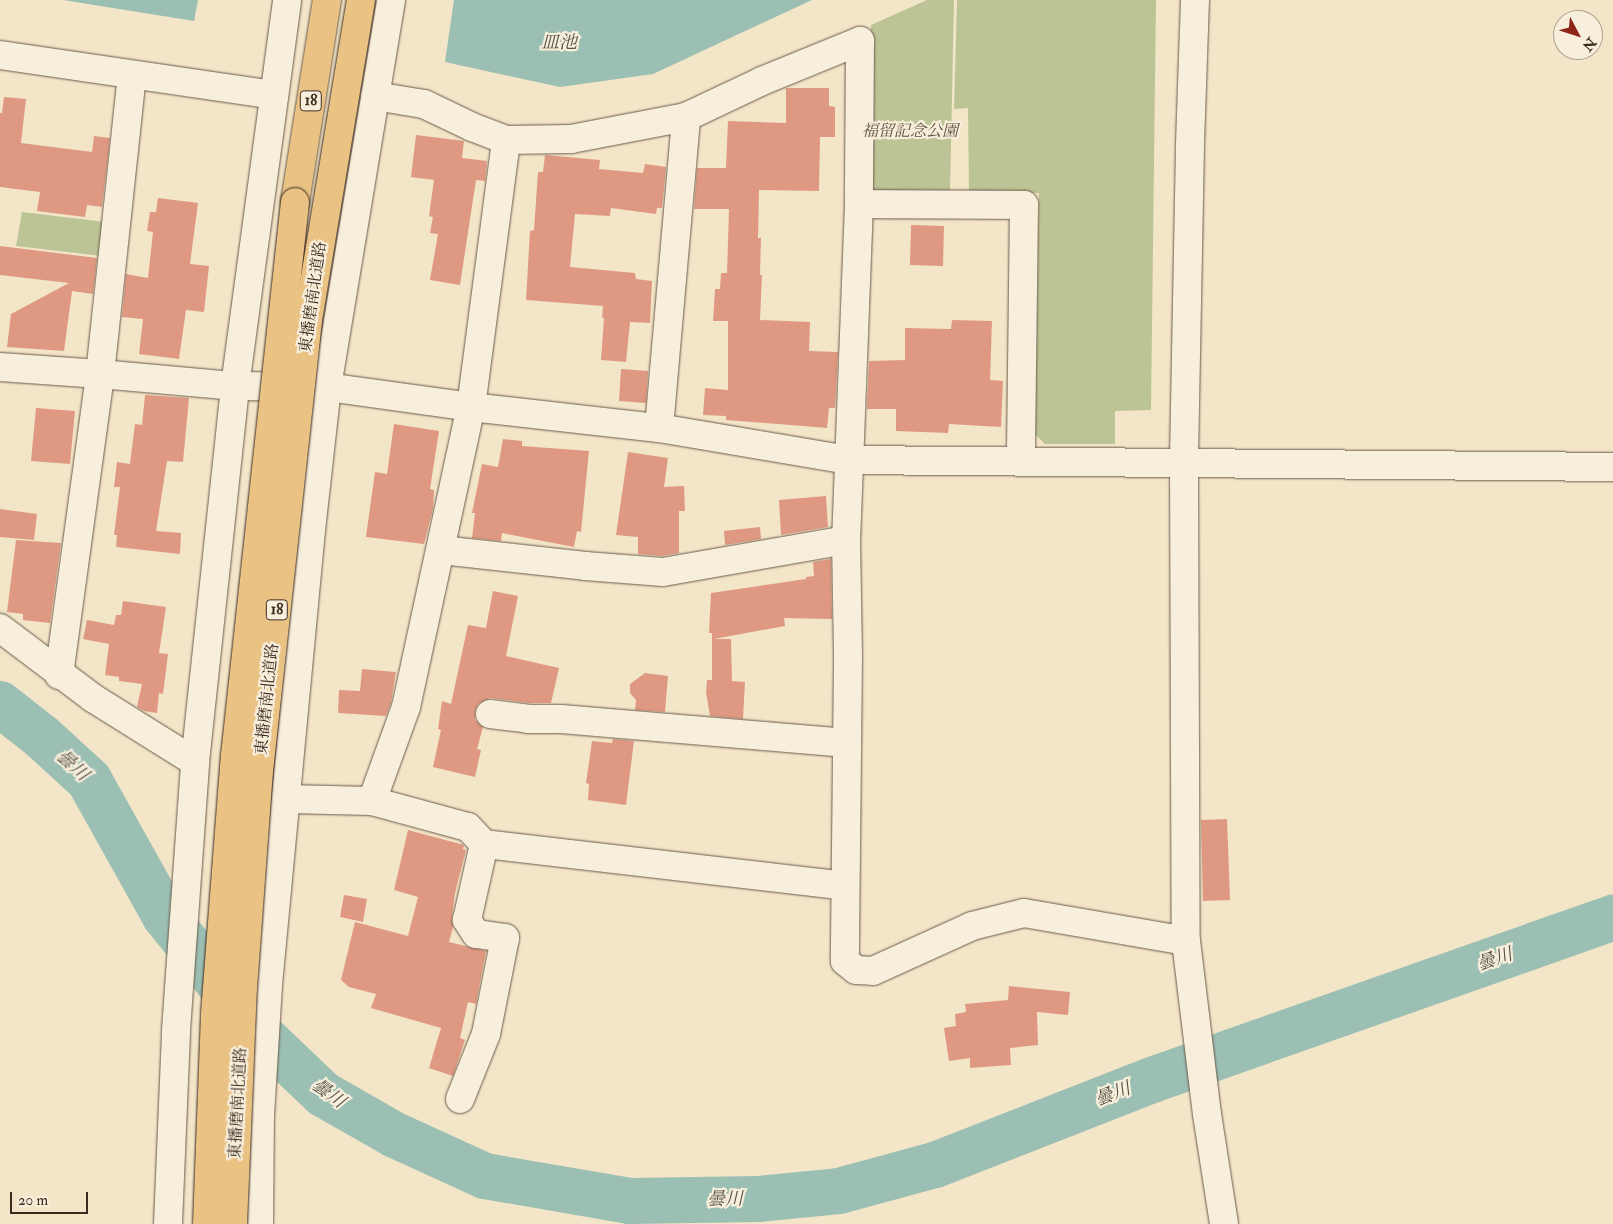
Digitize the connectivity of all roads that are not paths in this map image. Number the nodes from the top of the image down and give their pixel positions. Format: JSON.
{"nodes":[{"id":1,"x":287,"y":0,"type":"edge"},
{"id":2,"x":312,"y":0,"type":"edge"},
{"id":3,"x":327,"y":0,"type":"edge"},
{"id":4,"x":361,"y":0,"type":"edge"},
{"id":5,"x":391,"y":0,"type":"edge"},
{"id":6,"x":1195,"y":0,"type":"edge"},
{"id":7,"x":0,"y":55,"type":"edge"},
{"id":8,"x":132,"y":76,"type":"junction"},
{"id":9,"x":274,"y":95,"type":"junction"},
{"id":10,"x":375,"y":96,"type":"junction"},
{"id":11,"x":686,"y":117,"type":"junction"},
{"id":12,"x":506,"y":140,"type":"junction"},
{"id":13,"x":295,"y":202,"type":"junction"},
{"id":14,"x":859,"y":204,"type":"junction"},
{"id":15,"x":0,"y":367,"type":"edge"},
{"id":16,"x":100,"y":374,"type":"junction"},
{"id":17,"x":235,"y":386,"type":"junction"},
{"id":18,"x":327,"y":387,"type":"junction"},
{"id":19,"x":471,"y":407,"type":"junction"},
{"id":20,"x":659,"y":428,"type":"junction"},
{"id":21,"x":848,"y":460,"type":"junction"},
{"id":22,"x":1021,"y":460,"type":"junction"},
{"id":23,"x":1184,"y":464,"type":"junction"},
{"id":24,"x":1613,"y":467,"type":"edge"},
{"id":25,"x":846,"y":540,"type":"junction"},
{"id":26,"x":441,"y":550,"type":"junction"},
{"id":27,"x":0,"y":628,"type":"edge"},
{"id":28,"x":59,"y":675,"type":"junction"},
{"id":29,"x":490,"y":714,"type":"dead end"},
{"id":30,"x":847,"y":743,"type":"junction"},
{"id":31,"x":195,"y":762,"type":"junction"},
{"id":32,"x":287,"y":799,"type":"junction"},
{"id":33,"x":372,"y":801,"type":"junction"},
{"id":34,"x":484,"y":844,"type":"junction"},
{"id":35,"x":845,"y":886,"type":"junction"},
{"id":36,"x":1186,"y":941,"type":"junction"},
{"id":37,"x":460,"y":1099,"type":"dead end"},
{"id":38,"x":168,"y":1224,"type":"edge"},
{"id":39,"x":207,"y":1224,"type":"edge"},
{"id":40,"x":233,"y":1224,"type":"edge"},
{"id":41,"x":259,"y":1224,"type":"edge"},
{"id":42,"x":1224,"y":1224,"type":"edge"}],
"edges":[{"from":1,"to":9,"type":"street"},
{"from":2,"to":13,"type":"highway","number":"18"},
{"from":3,"to":13,"type":"highway","name":"東播磨南北道路","number":"18"},
{"from":4,"to":40,"type":"highway","name":"東播磨南北道路","number":"18","bridge":true},
{"from":5,"to":10,"type":"street"},
{"from":6,"to":23,"type":"street"},
{"from":7,"to":8,"type":"street"},
{"from":8,"to":9,"type":"street"},
{"from":8,"to":16,"type":"street"},
{"from":9,"to":17,"type":"street"},
{"from":10,"to":12,"type":"street"},
{"from":10,"to":18,"type":"street"},
{"from":11,"to":12,"type":"street"},
{"from":11,"to":14,"type":"street"},
{"from":11,"to":20,"type":"street"},
{"from":12,"to":19,"type":"street"},
{"from":13,"to":39,"type":"highway","name":"東播磨南北道路","number":"18","bridge":true},
{"from":14,"to":21,"type":"street"},
{"from":14,"to":22,"type":"street"},
{"from":15,"to":16,"type":"street"},
{"from":16,"to":17,"type":"street"},
{"from":16,"to":28,"type":"street"},
{"from":17,"to":18,"type":"street"},
{"from":17,"to":31,"type":"street"},
{"from":18,"to":19,"type":"street"},
{"from":18,"to":32,"type":"street"},
{"from":19,"to":20,"type":"street"},
{"from":19,"to":26,"type":"street"},
{"from":20,"to":21,"type":"street"},
{"from":21,"to":22,"type":"street"},
{"from":21,"to":25,"type":"street"},
{"from":22,"to":23,"type":"street"},
{"from":23,"to":24,"type":"street"},
{"from":23,"to":36,"type":"street"},
{"from":25,"to":26,"type":"street"},
{"from":25,"to":30,"type":"street"},
{"from":26,"to":33,"type":"street"},
{"from":27,"to":28,"type":"street"},
{"from":28,"to":31,"type":"street"},
{"from":29,"to":30,"type":"street"},
{"from":30,"to":35,"type":"street"},
{"from":31,"to":38,"type":"street"},
{"from":32,"to":33,"type":"street"},
{"from":32,"to":41,"type":"street"},
{"from":33,"to":34,"type":"street"},
{"from":34,"to":35,"type":"street"},
{"from":34,"to":37,"type":"street"},
{"from":35,"to":36,"type":"street"},
{"from":36,"to":42,"type":"street"}]}
